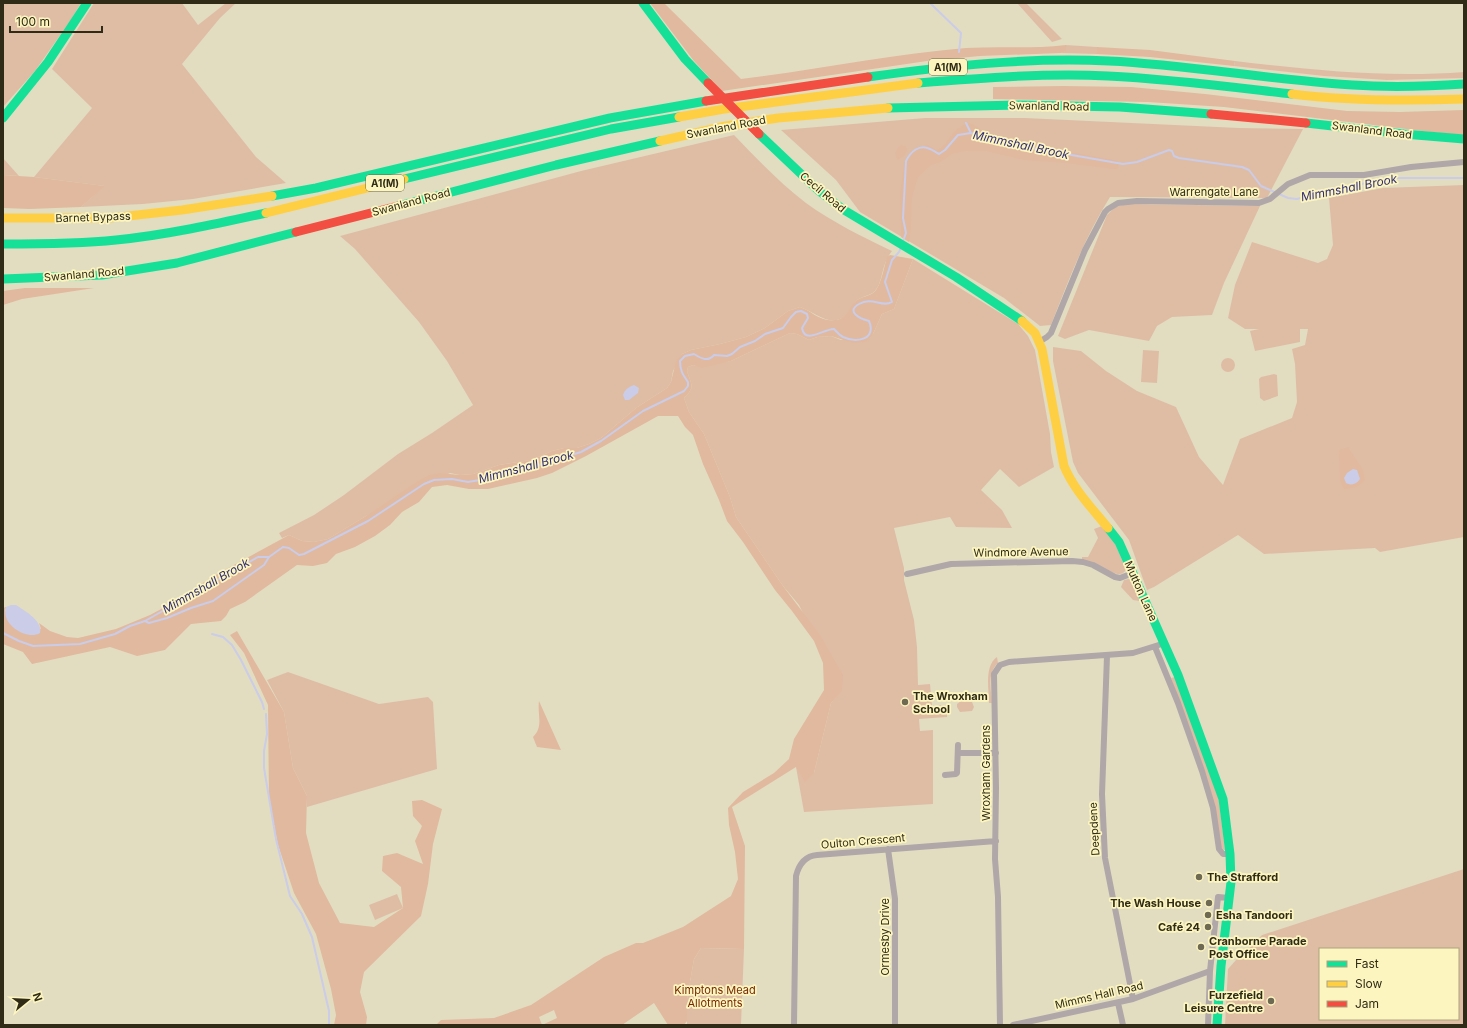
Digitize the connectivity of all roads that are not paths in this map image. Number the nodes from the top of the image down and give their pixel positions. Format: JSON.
{"nodes":[{"id":1,"x":87,"y":3,"type":"edge"},
{"id":2,"x":643,"y":3,"type":"edge"},
{"id":3,"x":1464,"y":84,"type":"edge"},
{"id":4,"x":1464,"y":99,"type":"edge"},
{"id":5,"x":3,"y":118,"type":"edge"},
{"id":6,"x":1464,"y":139,"type":"edge"},
{"id":7,"x":1464,"y":162,"type":"edge"},
{"id":8,"x":3,"y":218,"type":"edge"},
{"id":9,"x":3,"y":244,"type":"edge"},
{"id":10,"x":3,"y":279,"type":"edge"},
{"id":11,"x":1039,"y":340,"type":"junction"},
{"id":12,"x":907,"y":574,"type":"dead end"},
{"id":13,"x":1132,"y":574,"type":"junction"},
{"id":14,"x":1165,"y":643,"type":"junction"},
{"id":15,"x":1155,"y":647,"type":"junction"},
{"id":16,"x":1107,"y":656,"type":"junction"},
{"id":17,"x":958,"y":745,"type":"dead end"},
{"id":18,"x":958,"y":753,"type":"junction"},
{"id":19,"x":996,"y":753,"type":"junction"},
{"id":20,"x":945,"y":775,"type":"dead end"},
{"id":21,"x":996,"y":841,"type":"junction"},
{"id":22,"x":888,"y":849,"type":"junction"},
{"id":23,"x":1230,"y":854,"type":"junction"},
{"id":24,"x":1229,"y":898,"type":"junction"},
{"id":25,"x":1210,"y":971,"type":"junction"},
{"id":26,"x":1133,"y":999,"type":"junction"},
{"id":27,"x":1118,"y":1003,"type":"junction"},
{"id":28,"x":1024,"y":1024,"type":"edge"},
{"id":29,"x":794,"y":1025,"type":"edge"},
{"id":30,"x":895,"y":1025,"type":"edge"},
{"id":31,"x":1000,"y":1025,"type":"edge"},
{"id":32,"x":1013,"y":1025,"type":"edge"},
{"id":33,"x":1123,"y":1025,"type":"edge"},
{"id":34,"x":1208,"y":1025,"type":"edge"},
{"id":35,"x":1218,"y":1025,"type":"edge"}],
"edges":[{"from":1,"to":5,"type":"main road"},
{"from":2,"to":11,"type":"main road","name":"Cecil Road","bridge":true},
{"from":3,"to":8,"type":"main road","name":"Barnet Bypass","number":"A1(M)"},
{"from":4,"to":9,"type":"main road","name":"Barnet Bypass","number":"A1(M)"},
{"from":6,"to":10,"type":"main road","name":"Swanland Road"},
{"from":7,"to":11,"type":"street","name":"Warrengate Lane"},
{"from":11,"to":13,"type":"main road","name":"Mutton Lane"},
{"from":12,"to":13,"type":"street","name":"Windmore Avenue"},
{"from":13,"to":14,"type":"main road","name":"Mutton Lane"},
{"from":14,"to":15,"type":"street","name":"Wroxham Gardens"},
{"from":14,"to":23,"type":"main road","name":"Mutton Lane"},
{"from":15,"to":16,"type":"street","name":"Wroxham Gardens"},
{"from":15,"to":23,"type":"street"},
{"from":16,"to":19,"type":"street","name":"Wroxham Gardens"},
{"from":16,"to":26,"type":"street","name":"Deepdene"},
{"from":17,"to":18,"type":"street"},
{"from":18,"to":19,"type":"street"},
{"from":18,"to":20,"type":"street"},
{"from":19,"to":21,"type":"street","name":"Wroxham Gardens"},
{"from":21,"to":22,"type":"street","name":"Oulton Crescent"},
{"from":21,"to":31,"type":"street","name":"Wroxham Gardens"},
{"from":22,"to":29,"type":"street","name":"Oulton Crescent"},
{"from":22,"to":30,"type":"street","name":"Ormesby Drive"},
{"from":23,"to":24,"type":"main road","name":"Mutton Lane"},
{"from":24,"to":25,"type":"street"},
{"from":24,"to":35,"type":"main road","name":"Mutton Lane"},
{"from":25,"to":26,"type":"street","name":"Mimms Hall Road"},
{"from":25,"to":34,"type":"street"},
{"from":26,"to":27,"type":"street","name":"Mimms Hall Road"},
{"from":27,"to":28,"type":"street","name":"Mimms Hall Road"},
{"from":27,"to":33,"type":"street"},
{"from":28,"to":32,"type":"street","name":"Mimms Hall Road"}]}
